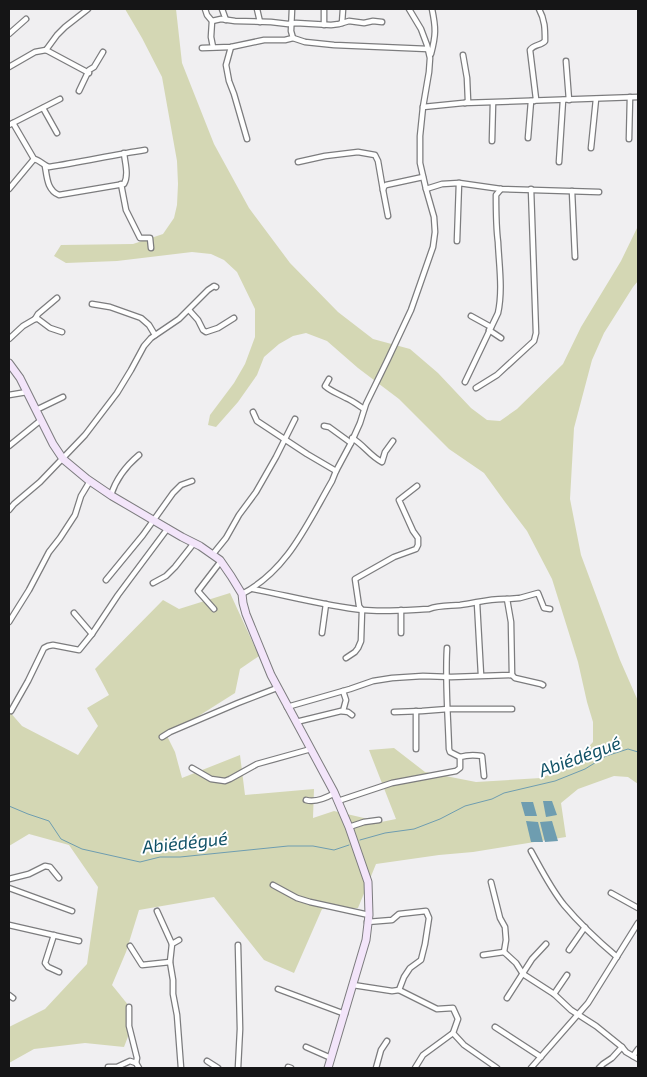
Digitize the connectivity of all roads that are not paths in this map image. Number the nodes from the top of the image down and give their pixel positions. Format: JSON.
{"nodes":[{"id":1,"x":88,"y":9,"type":"edge"},
{"id":2,"x":206,"y":9,"type":"edge"},
{"id":3,"x":222,"y":9,"type":"edge"},
{"id":4,"x":257,"y":9,"type":"edge"},
{"id":5,"x":292,"y":9,"type":"edge"},
{"id":6,"x":324,"y":9,"type":"edge"},
{"id":7,"x":343,"y":9,"type":"edge"},
{"id":8,"x":409,"y":9,"type":"edge"},
{"id":9,"x":432,"y":9,"type":"edge"},
{"id":10,"x":539,"y":9,"type":"edge"},
{"id":11,"x":26,"y":19,"type":"dead end"},
{"id":12,"x":212,"y":20,"type":"junction"},
{"id":13,"x":226,"y":20,"type":"junction"},
{"id":14,"x":260,"y":22,"type":"junction"},
{"id":15,"x":382,"y":22,"type":"dead end"},
{"id":16,"x":291,"y":24,"type":"junction"},
{"id":17,"x":342,"y":24,"type":"junction"},
{"id":18,"x":324,"y":25,"type":"junction"},
{"id":19,"x":9,"y":34,"type":"edge"},
{"id":20,"x":293,"y":38,"type":"junction"},
{"id":21,"x":231,"y":47,"type":"junction"},
{"id":22,"x":202,"y":48,"type":"dead end"},
{"id":23,"x":213,"y":48,"type":"junction"},
{"id":24,"x":428,"y":48,"type":"junction"},
{"id":25,"x":46,"y":50,"type":"junction"},
{"id":26,"x":103,"y":52,"type":"dead end"},
{"id":27,"x":463,"y":55,"type":"dead end"},
{"id":28,"x":430,"y":58,"type":"junction"},
{"id":29,"x":566,"y":61,"type":"dead end"},
{"id":30,"x":9,"y":67,"type":"edge"},
{"id":31,"x":89,"y":73,"type":"junction"},
{"id":32,"x":79,"y":91,"type":"dead end"},
{"id":33,"x":638,"y":97,"type":"edge"},
{"id":34,"x":630,"y":98,"type":"junction"},
{"id":35,"x":60,"y":99,"type":"dead end"},
{"id":36,"x":596,"y":99,"type":"junction"},
{"id":37,"x":566,"y":100,"type":"junction"},
{"id":38,"x":533,"y":101,"type":"junction"},
{"id":39,"x":493,"y":103,"type":"junction"},
{"id":40,"x":464,"y":104,"type":"junction"},
{"id":41,"x":423,"y":107,"type":"junction"},
{"id":42,"x":43,"y":108,"type":"junction"},
{"id":43,"x":11,"y":124,"type":"edge"},
{"id":44,"x":57,"y":133,"type":"dead end"},
{"id":45,"x":247,"y":138,"type":"dead end"},
{"id":46,"x":528,"y":138,"type":"dead end"},
{"id":47,"x":629,"y":139,"type":"dead end"},
{"id":48,"x":492,"y":141,"type":"dead end"},
{"id":49,"x":591,"y":148,"type":"dead end"},
{"id":50,"x":145,"y":150,"type":"dead end"},
{"id":51,"x":124,"y":153,"type":"junction"},
{"id":52,"x":34,"y":159,"type":"junction"},
{"id":53,"x":298,"y":162,"type":"dead end"},
{"id":54,"x":560,"y":162,"type":"dead end"},
{"id":55,"x":44,"y":166,"type":"junction"},
{"id":56,"x":423,"y":177,"type":"junction"},
{"id":57,"x":121,"y":184,"type":"junction"},
{"id":58,"x":458,"y":184,"type":"junction"},
{"id":59,"x":501,"y":188,"type":"junction"},
{"id":60,"x":9,"y":189,"type":"edge"},
{"id":61,"x":426,"y":189,"type":"junction"},
{"id":62,"x":531,"y":189,"type":"junction"},
{"id":63,"x":383,"y":190,"type":"junction"},
{"id":64,"x":572,"y":191,"type":"junction"},
{"id":65,"x":599,"y":192,"type":"dead end"},
{"id":66,"x":388,"y":216,"type":"dead end"},
{"id":67,"x":457,"y":241,"type":"dead end"},
{"id":68,"x":151,"y":248,"type":"dead end"},
{"id":69,"x":575,"y":258,"type":"dead end"},
{"id":70,"x":216,"y":287,"type":"dead end"},
{"id":71,"x":57,"y":298,"type":"dead end"},
{"id":72,"x":92,"y":304,"type":"dead end"},
{"id":73,"x":188,"y":310,"type":"junction"},
{"id":74,"x":470,"y":316,"type":"dead end"},
{"id":75,"x":234,"y":318,"type":"dead end"},
{"id":76,"x":35,"y":319,"type":"junction"},
{"id":77,"x":490,"y":329,"type":"junction"},
{"id":78,"x":62,"y":332,"type":"dead end"},
{"id":79,"x":155,"y":335,"type":"junction"},
{"id":80,"x":9,"y":338,"type":"edge"},
{"id":81,"x":501,"y":338,"type":"dead end"},
{"id":82,"x":9,"y":363,"type":"edge"},
{"id":83,"x":328,"y":379,"type":"dead end"},
{"id":84,"x":465,"y":382,"type":"dead end"},
{"id":85,"x":476,"y":388,"type":"dead end"},
{"id":86,"x":27,"y":392,"type":"junction"},
{"id":87,"x":9,"y":395,"type":"edge"},
{"id":88,"x":63,"y":397,"type":"dead end"},
{"id":89,"x":364,"y":409,"type":"junction"},
{"id":90,"x":36,"y":410,"type":"junction"},
{"id":91,"x":253,"y":412,"type":"dead end"},
{"id":92,"x":295,"y":419,"type":"dead end"},
{"id":93,"x":41,"y":420,"type":"junction"},
{"id":94,"x":324,"y":426,"type":"dead end"},
{"id":95,"x":284,"y":439,"type":"junction"},
{"id":96,"x":352,"y":441,"type":"junction"},
{"id":97,"x":393,"y":441,"type":"dead end"},
{"id":98,"x":9,"y":446,"type":"edge"},
{"id":99,"x":139,"y":455,"type":"dead end"},
{"id":100,"x":63,"y":459,"type":"junction"},
{"id":101,"x":336,"y":471,"type":"junction"},
{"id":102,"x":90,"y":481,"type":"junction"},
{"id":103,"x":192,"y":481,"type":"dead end"},
{"id":104,"x":417,"y":486,"type":"dead end"},
{"id":105,"x":111,"y":495,"type":"junction"},
{"id":106,"x":9,"y":510,"type":"edge"},
{"id":107,"x":154,"y":520,"type":"junction"},
{"id":108,"x":168,"y":528,"type":"junction"},
{"id":109,"x":194,"y":543,"type":"junction"},
{"id":110,"x":214,"y":554,"type":"junction"},
{"id":111,"x":221,"y":561,"type":"junction"},
{"id":112,"x":106,"y":580,"type":"dead end"},
{"id":113,"x":153,"y":583,"type":"dead end"},
{"id":114,"x":253,"y":588,"type":"junction"},
{"id":115,"x":242,"y":594,"type":"junction"},
{"id":116,"x":507,"y":600,"type":"junction"},
{"id":117,"x":477,"y":603,"type":"junction"},
{"id":118,"x":326,"y":604,"type":"junction"},
{"id":119,"x":550,"y":608,"type":"dead end"},
{"id":120,"x":214,"y":609,"type":"dead end"},
{"id":121,"x":362,"y":610,"type":"junction"},
{"id":122,"x":401,"y":610,"type":"junction"},
{"id":123,"x":74,"y":612,"type":"dead end"},
{"id":124,"x":9,"y":622,"type":"edge"},
{"id":125,"x":322,"y":632,"type":"dead end"},
{"id":126,"x":401,"y":633,"type":"dead end"},
{"id":127,"x":92,"y":634,"type":"junction"},
{"id":128,"x":447,"y":648,"type":"dead end"},
{"id":129,"x":346,"y":658,"type":"dead end"},
{"id":130,"x":481,"y":675,"type":"junction"},
{"id":131,"x":512,"y":675,"type":"junction"},
{"id":132,"x":446,"y":676,"type":"junction"},
{"id":133,"x":543,"y":686,"type":"dead end"},
{"id":134,"x":277,"y":688,"type":"junction"},
{"id":135,"x":343,"y":692,"type":"junction"},
{"id":136,"x":287,"y":707,"type":"junction"},
{"id":137,"x":448,"y":709,"type":"junction"},
{"id":138,"x":512,"y":709,"type":"dead end"},
{"id":139,"x":11,"y":711,"type":"dead end"},
{"id":140,"x":416,"y":711,"type":"junction"},
{"id":141,"x":343,"y":712,"type":"junction"},
{"id":142,"x":394,"y":712,"type":"dead end"},
{"id":143,"x":352,"y":715,"type":"dead end"},
{"id":144,"x":296,"y":722,"type":"junction"},
{"id":145,"x":162,"y":737,"type":"dead end"},
{"id":146,"x":311,"y":749,"type":"junction"},
{"id":147,"x":416,"y":749,"type":"dead end"},
{"id":148,"x":460,"y":757,"type":"junction"},
{"id":149,"x":192,"y":768,"type":"dead end"},
{"id":150,"x":484,"y":776,"type":"dead end"},
{"id":151,"x":335,"y":793,"type":"junction"},
{"id":152,"x":306,"y":800,"type":"dead end"},
{"id":153,"x":338,"y":801,"type":"junction"},
{"id":154,"x":379,"y":820,"type":"dead end"},
{"id":155,"x":349,"y":827,"type":"junction"},
{"id":156,"x":531,"y":851,"type":"dead end"},
{"id":157,"x":59,"y":878,"type":"dead end"},
{"id":158,"x":9,"y":879,"type":"edge"},
{"id":159,"x":491,"y":882,"type":"dead end"},
{"id":160,"x":273,"y":885,"type":"dead end"},
{"id":161,"x":9,"y":888,"type":"edge"},
{"id":162,"x":612,"y":893,"type":"dead end"},
{"id":163,"x":638,"y":908,"type":"edge"},
{"id":164,"x":72,"y":911,"type":"dead end"},
{"id":165,"x":157,"y":911,"type":"dead end"},
{"id":166,"x":368,"y":919,"type":"junction"},
{"id":167,"x":638,"y":923,"type":"edge"},
{"id":168,"x":9,"y":925,"type":"edge"},
{"id":169,"x":585,"y":927,"type":"junction"},
{"id":170,"x":54,"y":935,"type":"junction"},
{"id":171,"x":179,"y":940,"type":"dead end"},
{"id":172,"x":79,"y":941,"type":"dead end"},
{"id":173,"x":172,"y":944,"type":"junction"},
{"id":174,"x":546,"y":944,"type":"dead end"},
{"id":175,"x":238,"y":945,"type":"dead end"},
{"id":176,"x":130,"y":946,"type":"dead end"},
{"id":177,"x":569,"y":950,"type":"dead end"},
{"id":178,"x":504,"y":952,"type":"junction"},
{"id":179,"x":483,"y":954,"type":"dead end"},
{"id":180,"x":617,"y":957,"type":"junction"},
{"id":181,"x":170,"y":962,"type":"junction"},
{"id":182,"x":59,"y":972,"type":"dead end"},
{"id":183,"x":523,"y":974,"type":"junction"},
{"id":184,"x":567,"y":975,"type":"dead end"},
{"id":185,"x":353,"y":984,"type":"junction"},
{"id":186,"x":278,"y":989,"type":"dead end"},
{"id":187,"x":399,"y":990,"type":"junction"},
{"id":188,"x":554,"y":994,"type":"junction"},
{"id":189,"x":507,"y":998,"type":"dead end"},
{"id":190,"x":129,"y":1007,"type":"dead end"},
{"id":191,"x":344,"y":1014,"type":"junction"},
{"id":192,"x":578,"y":1014,"type":"junction"},
{"id":193,"x":495,"y":1027,"type":"dead end"},
{"id":194,"x":453,"y":1033,"type":"junction"},
{"id":195,"x":387,"y":1041,"type":"dead end"},
{"id":196,"x":306,"y":1047,"type":"dead end"},
{"id":197,"x":622,"y":1047,"type":"junction"},
{"id":198,"x":638,"y":1049,"type":"edge"},
{"id":199,"x":633,"y":1056,"type":"junction"},
{"id":200,"x":541,"y":1057,"type":"junction"},
{"id":201,"x":331,"y":1058,"type":"junction"},
{"id":202,"x":638,"y":1059,"type":"edge"},
{"id":203,"x":207,"y":1060,"type":"dead end"},
{"id":204,"x":136,"y":1063,"type":"junction"},
{"id":205,"x":108,"y":1067,"type":"edge"},
{"id":206,"x":139,"y":1068,"type":"edge"},
{"id":207,"x":181,"y":1068,"type":"edge"},
{"id":208,"x":218,"y":1068,"type":"edge"},
{"id":209,"x":238,"y":1068,"type":"edge"},
{"id":210,"x":328,"y":1068,"type":"edge"},
{"id":211,"x":376,"y":1068,"type":"edge"},
{"id":212,"x":415,"y":1068,"type":"edge"},
{"id":213,"x":497,"y":1068,"type":"edge"},
{"id":214,"x":531,"y":1068,"type":"edge"},
{"id":215,"x":599,"y":1068,"type":"edge"}],
"edges":[{"from":1,"to":25,"type":"street"},
{"from":2,"to":12,"type":"street"},
{"from":3,"to":13,"type":"street"},
{"from":4,"to":14,"type":"street"},
{"from":5,"to":16,"type":"street"},
{"from":6,"to":18,"type":"street"},
{"from":7,"to":17,"type":"street"},
{"from":8,"to":24,"type":"street"},
{"from":9,"to":28,"type":"street"},
{"from":10,"to":38,"type":"street"},
{"from":11,"to":19,"type":"street"},
{"from":12,"to":13,"type":"street"},
{"from":12,"to":23,"type":"street"},
{"from":13,"to":14,"type":"street"},
{"from":14,"to":16,"type":"street"},
{"from":15,"to":17,"type":"street"},
{"from":16,"to":18,"type":"street"},
{"from":16,"to":20,"type":"street"},
{"from":17,"to":18,"type":"street"},
{"from":20,"to":21,"type":"street"},
{"from":20,"to":24,"type":"street"},
{"from":21,"to":23,"type":"street"},
{"from":21,"to":45,"type":"street"},
{"from":22,"to":23,"type":"street"},
{"from":24,"to":28,"type":"street"},
{"from":25,"to":30,"type":"street"},
{"from":25,"to":31,"type":"street"},
{"from":26,"to":31,"type":"street"},
{"from":27,"to":40,"type":"street"},
{"from":28,"to":41,"type":"street"},
{"from":29,"to":37,"type":"street"},
{"from":31,"to":32,"type":"street"},
{"from":33,"to":34,"type":"street"},
{"from":34,"to":36,"type":"street"},
{"from":34,"to":47,"type":"street"},
{"from":35,"to":42,"type":"street"},
{"from":36,"to":37,"type":"street"},
{"from":36,"to":49,"type":"street"},
{"from":37,"to":38,"type":"street"},
{"from":37,"to":54,"type":"street"},
{"from":38,"to":39,"type":"street"},
{"from":38,"to":46,"type":"street"},
{"from":39,"to":40,"type":"street"},
{"from":39,"to":48,"type":"street"},
{"from":40,"to":41,"type":"street"},
{"from":41,"to":56,"type":"street"},
{"from":42,"to":43,"type":"street"},
{"from":42,"to":44,"type":"street"},
{"from":43,"to":52,"type":"street"},
{"from":50,"to":51,"type":"street"},
{"from":51,"to":55,"type":"street"},
{"from":51,"to":57,"type":"street"},
{"from":52,"to":55,"type":"street"},
{"from":52,"to":60,"type":"street"},
{"from":53,"to":63,"type":"street"},
{"from":55,"to":57,"type":"street"},
{"from":56,"to":61,"type":"street"},
{"from":56,"to":63,"type":"street"},
{"from":57,"to":68,"type":"street"},
{"from":58,"to":59,"type":"street"},
{"from":58,"to":61,"type":"street"},
{"from":58,"to":67,"type":"street"},
{"from":59,"to":62,"type":"street"},
{"from":59,"to":77,"type":"street"},
{"from":61,"to":89,"type":"street"},
{"from":62,"to":64,"type":"street"},
{"from":62,"to":85,"type":"street"},
{"from":63,"to":66,"type":"street"},
{"from":64,"to":65,"type":"street"},
{"from":64,"to":69,"type":"street"},
{"from":70,"to":73,"type":"street"},
{"from":71,"to":76,"type":"street"},
{"from":72,"to":79,"type":"street"},
{"from":73,"to":75,"type":"street"},
{"from":73,"to":79,"type":"street"},
{"from":74,"to":77,"type":"street"},
{"from":76,"to":78,"type":"street"},
{"from":76,"to":80,"type":"street"},
{"from":77,"to":81,"type":"street"},
{"from":77,"to":84,"type":"street"},
{"from":79,"to":100,"type":"street"},
{"from":82,"to":86,"type":"street"},
{"from":83,"to":89,"type":"street"},
{"from":86,"to":87,"type":"street"},
{"from":86,"to":90,"type":"street"},
{"from":88,"to":90,"type":"street"},
{"from":89,"to":96,"type":"street"},
{"from":90,"to":93,"type":"street"},
{"from":91,"to":95,"type":"street"},
{"from":92,"to":95,"type":"street"},
{"from":93,"to":98,"type":"street"},
{"from":93,"to":100,"type":"street"},
{"from":94,"to":96,"type":"street"},
{"from":95,"to":101,"type":"street"},
{"from":95,"to":110,"type":"street"},
{"from":96,"to":97,"type":"street"},
{"from":96,"to":101,"type":"street"},
{"from":99,"to":105,"type":"street"},
{"from":100,"to":102,"type":"street"},
{"from":100,"to":106,"type":"street"},
{"from":101,"to":114,"type":"street"},
{"from":102,"to":105,"type":"street"},
{"from":102,"to":124,"type":"street"},
{"from":103,"to":107,"type":"street"},
{"from":104,"to":121,"type":"street"},
{"from":105,"to":107,"type":"street"},
{"from":107,"to":108,"type":"street"},
{"from":107,"to":112,"type":"street"},
{"from":108,"to":109,"type":"street"},
{"from":108,"to":127,"type":"street"},
{"from":109,"to":110,"type":"street"},
{"from":109,"to":113,"type":"street"},
{"from":110,"to":111,"type":"street"},
{"from":111,"to":115,"type":"street"},
{"from":111,"to":120,"type":"street"},
{"from":114,"to":115,"type":"street"},
{"from":114,"to":118,"type":"street"},
{"from":115,"to":134,"type":"street"},
{"from":116,"to":117,"type":"street"},
{"from":116,"to":119,"type":"street"},
{"from":116,"to":131,"type":"street"},
{"from":117,"to":122,"type":"street"},
{"from":117,"to":130,"type":"street"},
{"from":118,"to":121,"type":"street"},
{"from":118,"to":125,"type":"street"},
{"from":121,"to":122,"type":"street"},
{"from":121,"to":129,"type":"street"},
{"from":122,"to":126,"type":"street"},
{"from":123,"to":127,"type":"street"},
{"from":127,"to":139,"type":"street"},
{"from":128,"to":132,"type":"street"},
{"from":130,"to":131,"type":"street"},
{"from":130,"to":132,"type":"street"},
{"from":131,"to":133,"type":"street"},
{"from":132,"to":135,"type":"street"},
{"from":132,"to":137,"type":"street"},
{"from":134,"to":136,"type":"street"},
{"from":134,"to":145,"type":"street"},
{"from":135,"to":136,"type":"street"},
{"from":135,"to":141,"type":"street"},
{"from":136,"to":144,"type":"street"},
{"from":137,"to":138,"type":"street"},
{"from":137,"to":140,"type":"street"},
{"from":137,"to":148,"type":"street"},
{"from":140,"to":142,"type":"street"},
{"from":140,"to":147,"type":"street"},
{"from":141,"to":143,"type":"street"},
{"from":141,"to":144,"type":"street"},
{"from":144,"to":146,"type":"street"},
{"from":146,"to":149,"type":"street"},
{"from":146,"to":151,"type":"street"},
{"from":148,"to":150,"type":"street"},
{"from":148,"to":153,"type":"street"},
{"from":151,"to":152,"type":"street"},
{"from":151,"to":153,"type":"street"},
{"from":153,"to":155,"type":"street"},
{"from":154,"to":155,"type":"street"},
{"from":155,"to":166,"type":"street"},
{"from":156,"to":169,"type":"street"},
{"from":157,"to":158,"type":"street"},
{"from":159,"to":178,"type":"street"},
{"from":160,"to":166,"type":"street"},
{"from":161,"to":164,"type":"street"},
{"from":162,"to":163,"type":"street"},
{"from":165,"to":173,"type":"street"},
{"from":166,"to":185,"type":"street"},
{"from":166,"to":187,"type":"street"},
{"from":167,"to":180,"type":"street"},
{"from":168,"to":170,"type":"street"},
{"from":169,"to":177,"type":"street"},
{"from":169,"to":180,"type":"street"},
{"from":170,"to":172,"type":"street"},
{"from":170,"to":182,"type":"street"},
{"from":171,"to":173,"type":"street"},
{"from":173,"to":181,"type":"street"},
{"from":174,"to":183,"type":"street"},
{"from":175,"to":209,"type":"street"},
{"from":176,"to":181,"type":"street"},
{"from":178,"to":179,"type":"street"},
{"from":178,"to":183,"type":"street"},
{"from":180,"to":192,"type":"street"},
{"from":181,"to":207,"type":"street"},
{"from":183,"to":188,"type":"street"},
{"from":183,"to":189,"type":"street"},
{"from":184,"to":188,"type":"street"},
{"from":185,"to":187,"type":"street"},
{"from":185,"to":191,"type":"street"},
{"from":186,"to":191,"type":"street"},
{"from":187,"to":194,"type":"street"},
{"from":188,"to":192,"type":"street"},
{"from":190,"to":204,"type":"street"},
{"from":191,"to":201,"type":"street"},
{"from":192,"to":197,"type":"street"},
{"from":192,"to":200,"type":"street"},
{"from":193,"to":200,"type":"street"},
{"from":194,"to":212,"type":"street"},
{"from":194,"to":213,"type":"street"},
{"from":195,"to":211,"type":"street"},
{"from":196,"to":201,"type":"street"},
{"from":197,"to":199,"type":"street"},
{"from":197,"to":215,"type":"street"},
{"from":198,"to":199,"type":"street"},
{"from":199,"to":202,"type":"street"},
{"from":200,"to":214,"type":"street"},
{"from":201,"to":210,"type":"street"},
{"from":203,"to":208,"type":"street"},
{"from":204,"to":205,"type":"street"},
{"from":204,"to":206,"type":"street"}]}
